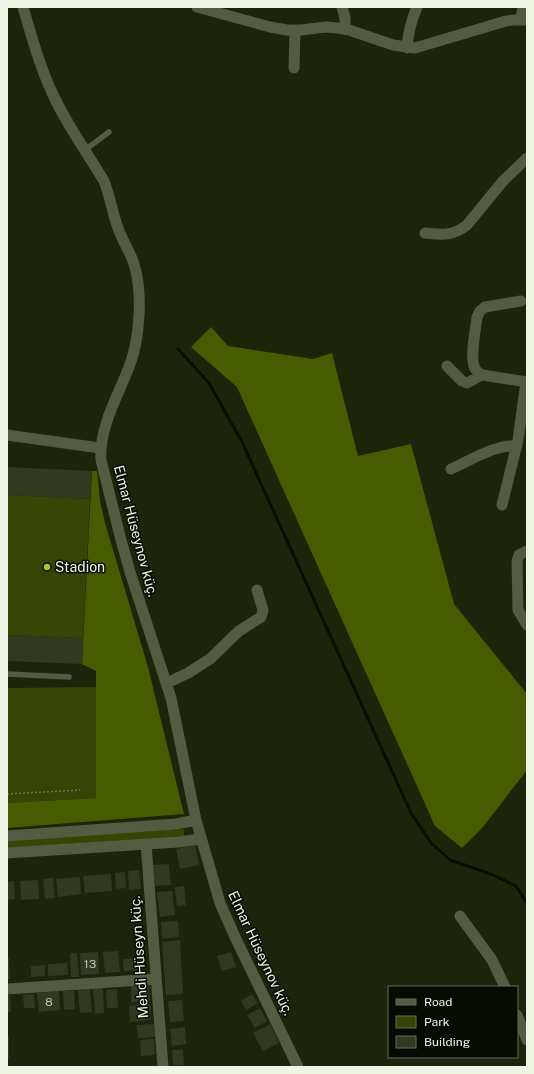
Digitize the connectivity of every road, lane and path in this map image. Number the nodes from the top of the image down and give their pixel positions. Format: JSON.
{"nodes":[{"id":1,"x":23,"y":7,"type":"edge"},
{"id":2,"x":197,"y":7,"type":"edge"},
{"id":3,"x":342,"y":7,"type":"edge"},
{"id":4,"x":417,"y":7,"type":"edge"},
{"id":5,"x":523,"y":7,"type":"edge"},
{"id":6,"x":524,"y":20,"type":"edge"},
{"id":7,"x":345,"y":29,"type":"junction"},
{"id":8,"x":295,"y":30,"type":"junction"},
{"id":9,"x":407,"y":48,"type":"junction"},
{"id":10,"x":294,"y":68,"type":"dead end"},
{"id":11,"x":109,"y":132,"type":"dead end"},
{"id":12,"x":85,"y":150,"type":"junction"},
{"id":13,"x":527,"y":158,"type":"edge"},
{"id":14,"x":426,"y":233,"type":"dead end"},
{"id":15,"x":522,"y":301,"type":"dead end"},
{"id":16,"x":447,"y":366,"type":"dead end"},
{"id":17,"x":482,"y":375,"type":"junction"},
{"id":18,"x":527,"y":382,"type":"edge"},
{"id":19,"x":7,"y":435,"type":"edge"},
{"id":20,"x":517,"y":446,"type":"junction"},
{"id":21,"x":100,"y":448,"type":"junction"},
{"id":22,"x":451,"y":469,"type":"dead end"},
{"id":23,"x":502,"y":505,"type":"dead end"},
{"id":24,"x":527,"y":551,"type":"edge"},
{"id":25,"x":257,"y":590,"type":"dead end"},
{"id":26,"x":527,"y":625,"type":"edge"},
{"id":27,"x":7,"y":674,"type":"edge"},
{"id":28,"x":69,"y":677,"type":"dead end"},
{"id":29,"x":167,"y":683,"type":"junction"},
{"id":30,"x":80,"y":790,"type":"dead end"},
{"id":31,"x":7,"y":794,"type":"edge"},
{"id":32,"x":196,"y":820,"type":"junction"},
{"id":33,"x":7,"y":836,"type":"edge"},
{"id":34,"x":200,"y":839,"type":"junction"},
{"id":35,"x":146,"y":844,"type":"junction"},
{"id":36,"x":7,"y":852,"type":"edge"},
{"id":37,"x":460,"y":916,"type":"dead end"},
{"id":38,"x":156,"y":979,"type":"junction"},
{"id":39,"x":505,"y":986,"type":"edge"},
{"id":40,"x":7,"y":990,"type":"edge"},
{"id":41,"x":518,"y":1018,"type":"edge"},
{"id":42,"x":527,"y":1040,"type":"edge"},
{"id":43,"x":163,"y":1067,"type":"edge"},
{"id":44,"x":298,"y":1067,"type":"edge"}],
"edges":[{"from":1,"to":12,"type":"street","name":"Elmar Hüseynov küç."},
{"from":2,"to":8,"type":"street"},
{"from":3,"to":7,"type":"street"},
{"from":4,"to":9,"type":"street"},
{"from":5,"to":6,"type":"street"},
{"from":6,"to":9,"type":"street"},
{"from":7,"to":8,"type":"street"},
{"from":7,"to":9,"type":"street"},
{"from":8,"to":10,"type":"street"},
{"from":11,"to":12,"type":"lane"},
{"from":12,"to":21,"type":"street","name":"Elmar Hüseynov küç."},
{"from":13,"to":14,"type":"street"},
{"from":15,"to":17,"type":"street"},
{"from":16,"to":17,"type":"street"},
{"from":17,"to":18,"type":"street"},
{"from":18,"to":20,"type":"street"},
{"from":19,"to":21,"type":"street"},
{"from":20,"to":22,"type":"street"},
{"from":20,"to":23,"type":"street"},
{"from":21,"to":29,"type":"street","name":"Elmar Hüseynov küç."},
{"from":24,"to":26,"type":"street"},
{"from":25,"to":29,"type":"street"},
{"from":27,"to":28,"type":"lane"},
{"from":29,"to":32,"type":"street","name":"Elmar Hüseynov küç."},
{"from":30,"to":31,"type":"path"},
{"from":32,"to":33,"type":"street"},
{"from":32,"to":34,"type":"street","name":"Elmar Hüseynov küç."},
{"from":34,"to":35,"type":"street"},
{"from":34,"to":44,"type":"street","name":"Elmar Hüseynov küç."},
{"from":35,"to":36,"type":"street"},
{"from":35,"to":38,"type":"street","name":"Mehdi Hüseyn küç."},
{"from":37,"to":39,"type":"street"},
{"from":38,"to":40,"type":"street"},
{"from":38,"to":43,"type":"street","name":"Mehdi Hüseyn küç."},
{"from":41,"to":42,"type":"street"}]}
